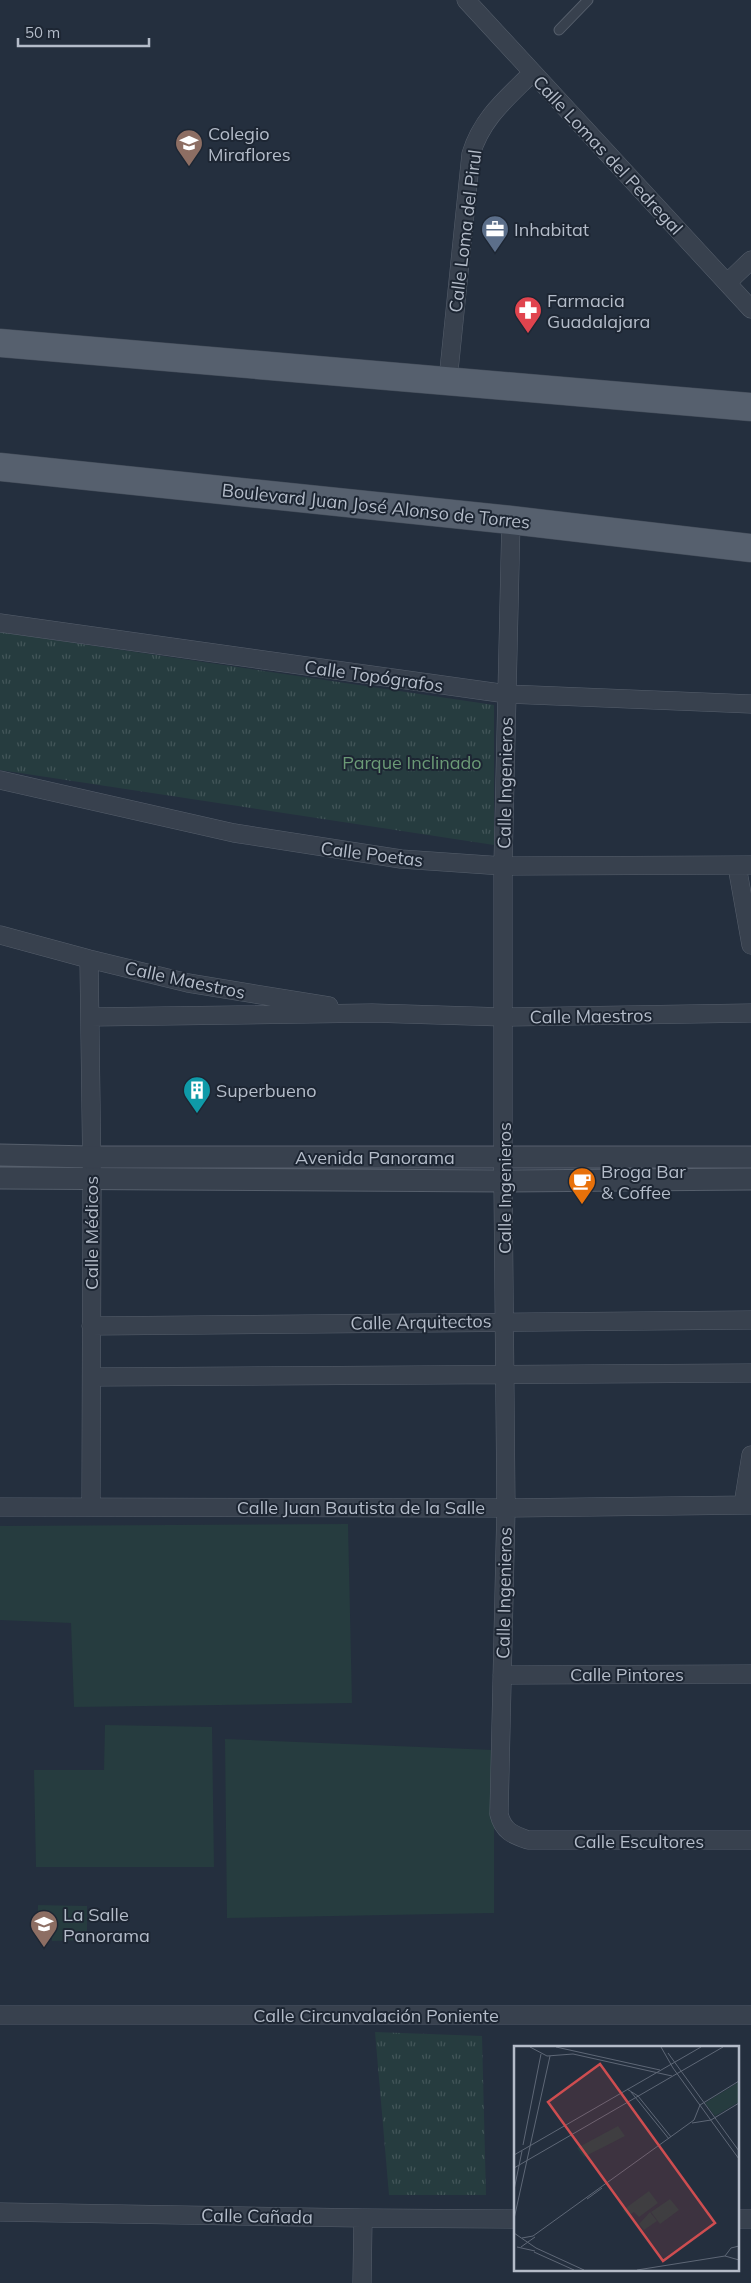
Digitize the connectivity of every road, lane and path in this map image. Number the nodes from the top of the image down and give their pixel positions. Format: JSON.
{"nodes":[{"id":1,"x":466,"y":0,"type":"edge"},
{"id":2,"x":588,"y":0,"type":"edge"},
{"id":3,"x":559,"y":30,"type":"dead end"},
{"id":4,"x":532,"y":73,"type":"junction"},
{"id":5,"x":751,"y":260,"type":"edge"},
{"id":6,"x":727,"y":283,"type":"junction"},
{"id":7,"x":751,"y":309,"type":"edge"},
{"id":8,"x":0,"y":344,"type":"edge"},
{"id":9,"x":448,"y":380,"type":"junction"},
{"id":10,"x":751,"y":407,"type":"edge"},
{"id":11,"x":0,"y":467,"type":"edge"},
{"id":12,"x":511,"y":520,"type":"junction"},
{"id":13,"x":751,"y":548,"type":"edge"},
{"id":14,"x":0,"y":623,"type":"edge"},
{"id":15,"x":507,"y":694,"type":"junction"},
{"id":16,"x":751,"y":704,"type":"edge"},
{"id":17,"x":0,"y":780,"type":"edge"},
{"id":18,"x":503,"y":866,"type":"junction"},
{"id":19,"x":744,"y":866,"type":"edge"},
{"id":20,"x":0,"y":935,"type":"edge"},
{"id":21,"x":751,"y":945,"type":"edge"},
{"id":22,"x":89,"y":959,"type":"junction"},
{"id":23,"x":372,"y":1013,"type":"junction"},
{"id":24,"x":751,"y":1013,"type":"edge"},
{"id":25,"x":504,"y":1017,"type":"junction"},
{"id":26,"x":90,"y":1018,"type":"junction"},
{"id":27,"x":0,"y":1154,"type":"edge"},
{"id":28,"x":503,"y":1157,"type":"junction"},
{"id":29,"x":751,"y":1157,"type":"edge"},
{"id":30,"x":92,"y":1158,"type":"junction"},
{"id":31,"x":0,"y":1178,"type":"edge"},
{"id":32,"x":92,"y":1179,"type":"junction"},
{"id":33,"x":751,"y":1179,"type":"edge"},
{"id":34,"x":503,"y":1181,"type":"junction"},
{"id":35,"x":751,"y":1320,"type":"edge"},
{"id":36,"x":505,"y":1322,"type":"junction"},
{"id":37,"x":91,"y":1326,"type":"junction"},
{"id":38,"x":505,"y":1373,"type":"junction"},
{"id":39,"x":751,"y":1373,"type":"edge"},
{"id":40,"x":92,"y":1377,"type":"junction"},
{"id":41,"x":751,"y":1455,"type":"edge"},
{"id":42,"x":747,"y":1505,"type":"edge"},
{"id":43,"x":0,"y":1506,"type":"edge"},
{"id":44,"x":91,"y":1506,"type":"junction"},
{"id":45,"x":506,"y":1508,"type":"junction"},
{"id":46,"x":751,"y":1674,"type":"edge"},
{"id":47,"x":502,"y":1675,"type":"junction"},
{"id":48,"x":528,"y":1840,"type":"joint"},
{"id":49,"x":751,"y":1840,"type":"edge"},
{"id":50,"x":0,"y":2015,"type":"edge"},
{"id":51,"x":751,"y":2015,"type":"edge"},
{"id":52,"x":0,"y":2212,"type":"edge"},
{"id":53,"x":363,"y":2218,"type":"junction"},
{"id":54,"x":514,"y":2219,"type":"edge"},
{"id":55,"x":738,"y":2219,"type":"edge"},
{"id":56,"x":751,"y":2219,"type":"edge"},
{"id":57,"x":362,"y":2283,"type":"edge"}],
"edges":[{"from":1,"to":4,"type":"street","name":"Calle Lomas del Pedregal"},
{"from":2,"to":3,"type":"lane"},
{"from":4,"to":6,"type":"street","name":"Calle Lomas del Pedregal"},
{"from":4,"to":9,"type":"street","name":"Calle Loma del Pirul"},
{"from":5,"to":6,"type":"street"},
{"from":6,"to":7,"type":"street","name":"Calle Lomas del Pedregal"},
{"from":8,"to":9,"type":"main road"},
{"from":9,"to":10,"type":"main road"},
{"from":11,"to":12,"type":"main road","name":"Boulevard Juan José Alonso de Torres"},
{"from":12,"to":13,"type":"main road","name":"Boulevard Juan José Alonso de Torres"},
{"from":12,"to":15,"type":"street","name":"Calle Ingenieros"},
{"from":14,"to":15,"type":"street","name":"Calle Topógrafos"},
{"from":15,"to":16,"type":"street","name":"Calle Topógrafos"},
{"from":15,"to":18,"type":"street","name":"Calle Ingenieros"},
{"from":17,"to":18,"type":"street","name":"Calle Poetas"},
{"from":18,"to":19,"type":"street","name":"Calle Poetas"},
{"from":18,"to":25,"type":"street","name":"Calle Ingenieros"},
{"from":19,"to":21,"type":"street"},
{"from":20,"to":22,"type":"street","name":"Calle Maestros"},
{"from":22,"to":23,"type":"street","name":"Calle Maestros"},
{"from":22,"to":26,"type":"street","name":"Calle Médicos"},
{"from":23,"to":25,"type":"street","name":"Calle Maestros"},
{"from":23,"to":26,"type":"street","name":"Calle Maestros"},
{"from":24,"to":25,"type":"street","name":"Calle Maestros"},
{"from":25,"to":28,"type":"street","name":"Calle Ingenieros"},
{"from":26,"to":30,"type":"street","name":"Calle Médicos"},
{"from":27,"to":30,"type":"street","name":"Avenida Panorama"},
{"from":28,"to":29,"type":"street","name":"Avenida Panorama"},
{"from":28,"to":30,"type":"street","name":"Avenida Panorama"},
{"from":28,"to":34,"type":"street","name":"Calle Ingenieros"},
{"from":30,"to":32,"type":"street","name":"Calle Médicos"},
{"from":31,"to":32,"type":"street","name":"Avenida Panorama"},
{"from":32,"to":34,"type":"street","name":"Avenida Panorama"},
{"from":32,"to":37,"type":"street","name":"Calle Médicos"},
{"from":33,"to":34,"type":"street","name":"Avenida Panorama"},
{"from":34,"to":36,"type":"street","name":"Calle Ingenieros"},
{"from":35,"to":36,"type":"street","name":"Calle Arquitectos"},
{"from":36,"to":37,"type":"street","name":"Calle Arquitectos"},
{"from":36,"to":38,"type":"street","name":"Calle Ingenieros"},
{"from":37,"to":40,"type":"street","name":"Calle Médicos"},
{"from":38,"to":39,"type":"street"},
{"from":38,"to":40,"type":"street"},
{"from":38,"to":45,"type":"street","name":"Calle Ingenieros"},
{"from":40,"to":44,"type":"street","name":"Calle Médicos"},
{"from":41,"to":42,"type":"street"},
{"from":42,"to":45,"type":"street","name":"Calle Juan Bautista de la Salle"},
{"from":43,"to":44,"type":"street","name":"Calle Juan Bautista de la Salle"},
{"from":44,"to":45,"type":"street","name":"Calle Juan Bautista de la Salle"},
{"from":45,"to":47,"type":"street","name":"Calle Ingenieros"},
{"from":46,"to":47,"type":"street","name":"Calle Pintores"},
{"from":47,"to":48,"type":"street","name":"Calle Ingenieros"},
{"from":48,"to":49,"type":"street","name":"Calle Escultores"},
{"from":50,"to":51,"type":"street","name":"Calle Circunvalación Poniente"},
{"from":52,"to":53,"type":"street","name":"Calle Cañada"},
{"from":53,"to":54,"type":"street","name":"Calle Cañada"},
{"from":53,"to":57,"type":"street"},
{"from":55,"to":56,"type":"street"}]}
